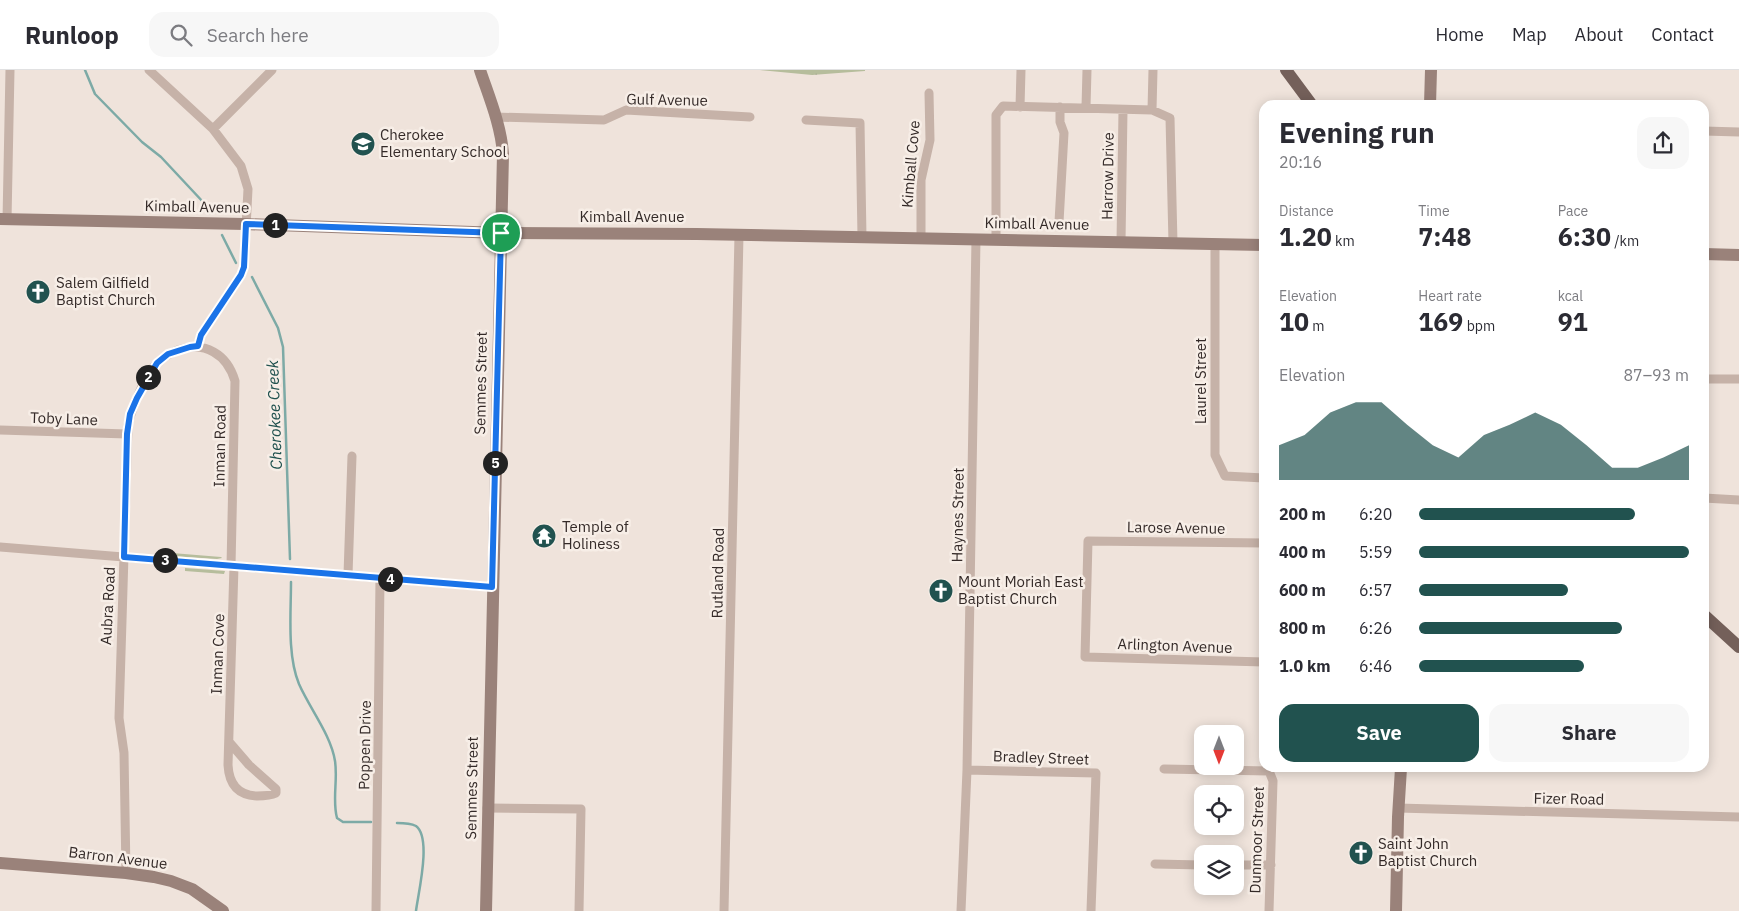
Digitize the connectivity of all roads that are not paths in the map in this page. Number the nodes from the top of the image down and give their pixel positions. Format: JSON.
{"nodes":[{"id":1,"x":10,"y":70,"type":"edge"},
{"id":2,"x":149,"y":70,"type":"edge"},
{"id":3,"x":272,"y":70,"type":"edge"},
{"id":4,"x":480,"y":70,"type":"edge"},
{"id":5,"x":1021,"y":70,"type":"edge"},
{"id":6,"x":1087,"y":70,"type":"edge"},
{"id":7,"x":1153,"y":70,"type":"edge"},
{"id":8,"x":1286,"y":70,"type":"edge"},
{"id":9,"x":1431,"y":70,"type":"edge"},
{"id":10,"x":929,"y":93,"type":"dead end"},
{"id":11,"x":1308,"y":100,"type":"edge"},
{"id":12,"x":1430,"y":100,"type":"edge"},
{"id":13,"x":1020,"y":107,"type":"junction"},
{"id":14,"x":1060,"y":107,"type":"junction"},
{"id":15,"x":1086,"y":107,"type":"junction"},
{"id":16,"x":1123,"y":110,"type":"junction"},
{"id":17,"x":1152,"y":110,"type":"junction"},
{"id":18,"x":495,"y":117,"type":"junction"},
{"id":19,"x":750,"y":117,"type":"dead end"},
{"id":20,"x":806,"y":120,"type":"dead end"},
{"id":21,"x":213,"y":129,"type":"junction"},
{"id":22,"x":1709,"y":131,"type":"edge"},
{"id":23,"x":1739,"y":132,"type":"edge"},
{"id":24,"x":4,"y":220,"type":"edge"},
{"id":25,"x":1059,"y":222,"type":"dead end"},
{"id":26,"x":246,"y":224,"type":"junction"},
{"id":27,"x":501,"y":233,"type":"junction"},
{"id":28,"x":739,"y":235,"type":"junction"},
{"id":29,"x":862,"y":237,"type":"junction"},
{"id":30,"x":921,"y":238,"type":"junction"},
{"id":31,"x":976,"y":239,"type":"junction"},
{"id":32,"x":996,"y":240,"type":"junction"},
{"id":33,"x":1121,"y":242,"type":"junction"},
{"id":34,"x":1173,"y":243,"type":"junction"},
{"id":35,"x":1215,"y":244,"type":"junction"},
{"id":36,"x":1259,"y":245,"type":"edge"},
{"id":37,"x":1709,"y":254,"type":"edge"},
{"id":38,"x":1739,"y":255,"type":"edge"},
{"id":39,"x":198,"y":346,"type":"junction"},
{"id":40,"x":1709,"y":379,"type":"edge"},
{"id":41,"x":1739,"y":379,"type":"edge"},
{"id":42,"x":0,"y":430,"type":"edge"},
{"id":43,"x":127,"y":434,"type":"junction"},
{"id":44,"x":352,"y":456,"type":"dead end"},
{"id":45,"x":1259,"y":478,"type":"edge"},
{"id":46,"x":1709,"y":498,"type":"edge"},
{"id":47,"x":1739,"y":500,"type":"edge"},
{"id":48,"x":1259,"y":543,"type":"edge"},
{"id":49,"x":0,"y":547,"type":"edge"},
{"id":50,"x":124,"y":557,"type":"junction"},
{"id":51,"x":232,"y":566,"type":"junction"},
{"id":52,"x":348,"y":575,"type":"junction"},
{"id":53,"x":380,"y":578,"type":"junction"},
{"id":54,"x":492,"y":587,"type":"junction"},
{"id":55,"x":1709,"y":620,"type":"edge"},
{"id":56,"x":1739,"y":647,"type":"edge"},
{"id":57,"x":1085,"y":656,"type":"joint"},
{"id":58,"x":1259,"y":662,"type":"edge"},
{"id":59,"x":230,"y":742,"type":"junction"},
{"id":60,"x":1164,"y":769,"type":"dead end"},
{"id":61,"x":967,"y":770,"type":"junction"},
{"id":62,"x":1259,"y":771,"type":"edge"},
{"id":63,"x":1269,"y":772,"type":"edge"},
{"id":64,"x":1401,"y":772,"type":"edge"},
{"id":65,"x":488,"y":808,"type":"junction"},
{"id":66,"x":1398,"y":808,"type":"junction"},
{"id":67,"x":1739,"y":817,"type":"edge"},
{"id":68,"x":0,"y":862,"type":"edge"},
{"id":69,"x":1155,"y":864,"type":"dead end"},
{"id":70,"x":1194,"y":865,"type":"edge"},
{"id":71,"x":1244,"y":865,"type":"edge"},
{"id":72,"x":1271,"y":866,"type":"junction"},
{"id":73,"x":126,"y":873,"type":"junction"},
{"id":74,"x":223,"y":911,"type":"edge"},
{"id":75,"x":376,"y":911,"type":"edge"},
{"id":76,"x":486,"y":911,"type":"edge"},
{"id":77,"x":579,"y":911,"type":"edge"},
{"id":78,"x":724,"y":911,"type":"edge"},
{"id":79,"x":961,"y":911,"type":"edge"},
{"id":80,"x":1091,"y":911,"type":"edge"},
{"id":81,"x":1269,"y":911,"type":"edge"},
{"id":82,"x":1396,"y":911,"type":"edge"}],
"edges":[{"from":1,"to":24,"type":"street"},
{"from":2,"to":21,"type":"street"},
{"from":3,"to":21,"type":"street"},
{"from":4,"to":18,"type":"main road","name":"Semmes Street"},
{"from":5,"to":13,"type":"street"},
{"from":6,"to":15,"type":"street"},
{"from":7,"to":17,"type":"street"},
{"from":8,"to":11,"type":"main road"},
{"from":9,"to":12,"type":"main road"},
{"from":10,"to":30,"type":"street","name":"Kimball Cove"},
{"from":13,"to":14,"type":"street"},
{"from":13,"to":32,"type":"street"},
{"from":14,"to":15,"type":"street"},
{"from":14,"to":25,"type":"street"},
{"from":15,"to":16,"type":"street"},
{"from":16,"to":17,"type":"street"},
{"from":16,"to":33,"type":"street","name":"Harrow Drive"},
{"from":17,"to":34,"type":"street"},
{"from":18,"to":19,"type":"street","name":"Gulf Avenue"},
{"from":18,"to":27,"type":"main road","name":"Semmes Street"},
{"from":20,"to":29,"type":"street"},
{"from":21,"to":26,"type":"street"},
{"from":22,"to":23,"type":"street"},
{"from":24,"to":26,"type":"main road","name":"Kimball Avenue"},
{"from":26,"to":27,"type":"main road","name":"Kimball Avenue"},
{"from":26,"to":39,"type":"street"},
{"from":27,"to":28,"type":"main road","name":"Kimball Avenue"},
{"from":27,"to":54,"type":"main road","name":"Semmes Street"},
{"from":28,"to":29,"type":"main road","name":"Kimball Avenue"},
{"from":28,"to":78,"type":"street","name":"Rutland Road"},
{"from":29,"to":30,"type":"main road","name":"Kimball Avenue"},
{"from":30,"to":31,"type":"main road","name":"Kimball Avenue"},
{"from":31,"to":32,"type":"main road","name":"Kimball Avenue"},
{"from":31,"to":61,"type":"street","name":"Haynes Street"},
{"from":32,"to":33,"type":"main road","name":"Kimball Avenue"},
{"from":33,"to":34,"type":"main road","name":"Kimball Avenue"},
{"from":34,"to":35,"type":"main road","name":"Kimball Avenue"},
{"from":35,"to":36,"type":"main road","name":"Kimball Avenue"},
{"from":35,"to":45,"type":"street","name":"Laurel Street"},
{"from":37,"to":38,"type":"main road"},
{"from":39,"to":43,"type":"street","name":"Aubra Road"},
{"from":39,"to":51,"type":"street","name":"Inman Road"},
{"from":40,"to":41,"type":"street"},
{"from":42,"to":43,"type":"street","name":"Toby Lane"},
{"from":43,"to":50,"type":"street","name":"Aubra Road"},
{"from":44,"to":52,"type":"street"},
{"from":46,"to":47,"type":"street"},
{"from":48,"to":57,"type":"street","name":"Larose Avenue"},
{"from":49,"to":50,"type":"street"},
{"from":50,"to":51,"type":"street"},
{"from":50,"to":73,"type":"street","name":"Aubra Road"},
{"from":51,"to":52,"type":"street"},
{"from":51,"to":59,"type":"street","name":"Inman Cove"},
{"from":52,"to":53,"type":"street"},
{"from":53,"to":54,"type":"street"},
{"from":53,"to":75,"type":"street","name":"Poppen Drive"},
{"from":54,"to":65,"type":"main road","name":"Semmes Street"},
{"from":55,"to":56,"type":"main road"},
{"from":57,"to":58,"type":"street","name":"Arlington Avenue"},
{"from":59,"to":59,"type":"street","name":"Inman Cove"},
{"from":60,"to":62,"type":"street","name":"Dunmoor Street"},
{"from":61,"to":79,"type":"street","name":"Haynes Street"},
{"from":61,"to":80,"type":"street","name":"Bradley Street"},
{"from":63,"to":72,"type":"street","name":"Dunmoor Street"},
{"from":64,"to":66,"type":"main road"},
{"from":65,"to":76,"type":"main road","name":"Semmes Street"},
{"from":65,"to":77,"type":"street"},
{"from":66,"to":67,"type":"street","name":"Fizer Road"},
{"from":66,"to":82,"type":"main road"},
{"from":68,"to":73,"type":"main road","name":"Barron Avenue"},
{"from":69,"to":70,"type":"street"},
{"from":71,"to":72,"type":"street"},
{"from":72,"to":81,"type":"street","name":"Dunmoor Street"},
{"from":73,"to":74,"type":"main road","name":"Barron Avenue"}]}
